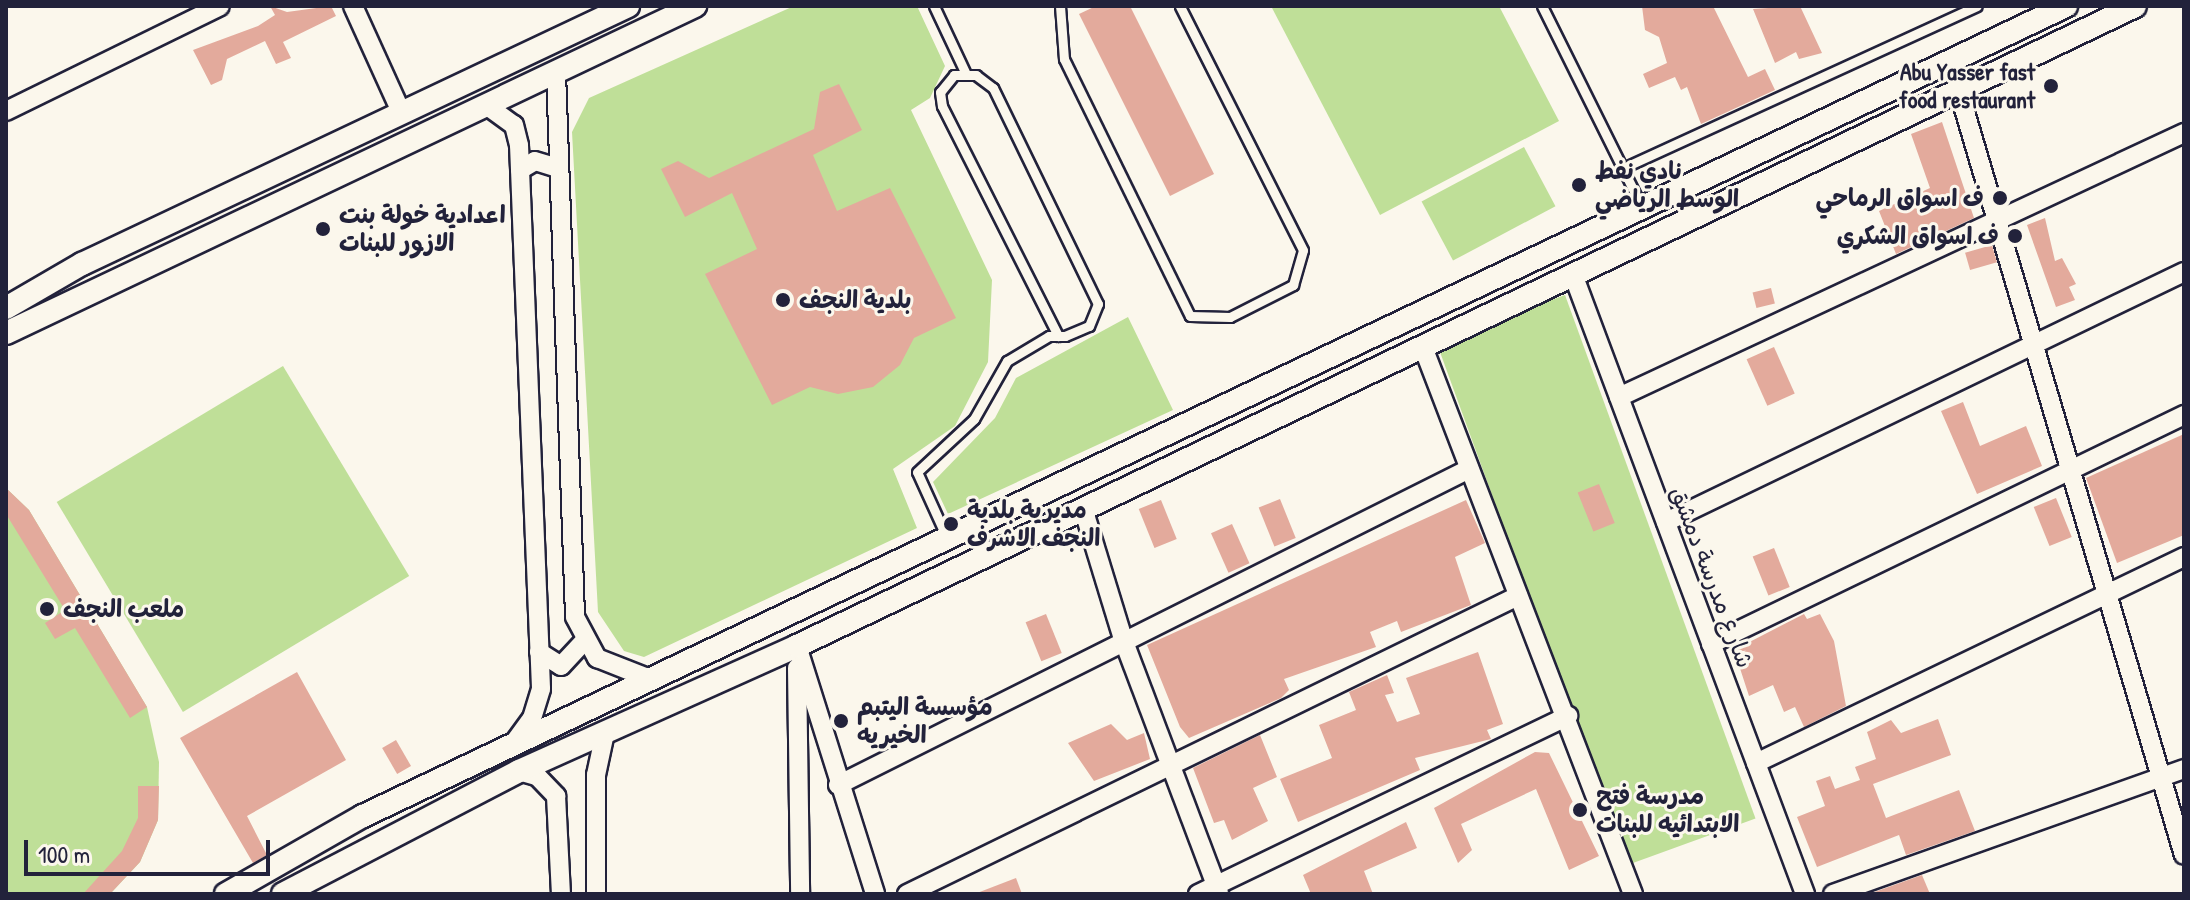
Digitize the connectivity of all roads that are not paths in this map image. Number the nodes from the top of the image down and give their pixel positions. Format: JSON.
{"nodes":[{"id":1,"x":220,"y":6,"type":"edge"},
{"id":2,"x":353,"y":6,"type":"edge"},
{"id":3,"x":628,"y":6,"type":"edge"},
{"id":4,"x":695,"y":6,"type":"edge"},
{"id":5,"x":934,"y":6,"type":"edge"},
{"id":6,"x":1060,"y":6,"type":"edge"},
{"id":7,"x":1180,"y":6,"type":"edge"},
{"id":8,"x":1542,"y":6,"type":"edge"},
{"id":9,"x":1977,"y":6,"type":"edge"},
{"id":10,"x":2066,"y":6,"type":"edge"},
{"id":11,"x":2135,"y":6,"type":"edge"},
{"id":12,"x":2105,"y":12,"type":"edge"},
{"id":13,"x":556,"y":72,"type":"junction"},
{"id":14,"x":965,"y":72,"type":"junction"},
{"id":15,"x":1960,"y":95,"type":"junction"},
{"id":16,"x":486,"y":105,"type":"junction"},
{"id":17,"x":6,"y":111,"type":"edge"},
{"id":18,"x":401,"y":112,"type":"junction"},
{"id":19,"x":2184,"y":133,"type":"edge"},
{"id":20,"x":555,"y":167,"type":"junction"},
{"id":21,"x":1623,"y":168,"type":"junction"},
{"id":22,"x":520,"y":170,"type":"junction"},
{"id":23,"x":1643,"y":208,"type":"junction"},
{"id":24,"x":181,"y":217,"type":"junction"},
{"id":25,"x":1996,"y":218,"type":"junction"},
{"id":26,"x":194,"y":244,"type":"junction"},
{"id":27,"x":2184,"y":272,"type":"edge"},
{"id":28,"x":1574,"y":277,"type":"junction"},
{"id":29,"x":8,"y":320,"type":"edge"},
{"id":30,"x":1058,"y":336,"type":"junction"},
{"id":31,"x":2034,"y":345,"type":"junction"},
{"id":32,"x":1423,"y":347,"type":"junction"},
{"id":33,"x":1619,"y":397,"type":"junction"},
{"id":34,"x":2184,"y":415,"type":"edge"},
{"id":35,"x":1202,"y":417,"type":"junction"},
{"id":36,"x":1156,"y":439,"type":"junction"},
{"id":37,"x":1211,"y":447,"type":"junction"},
{"id":38,"x":1167,"y":468,"type":"junction"},
{"id":39,"x":1469,"y":469,"type":"junction"},
{"id":40,"x":2070,"y":470,"type":"junction"},
{"id":41,"x":1083,"y":508,"type":"junction"},
{"id":42,"x":1666,"y":522,"type":"junction"},
{"id":43,"x":947,"y":538,"type":"junction"},
{"id":44,"x":2184,"y":557,"type":"edge"},
{"id":45,"x":2107,"y":594,"type":"junction"},
{"id":46,"x":1518,"y":596,"type":"junction"},
{"id":47,"x":1123,"y":639,"type":"junction"},
{"id":48,"x":585,"y":640,"type":"junction"},
{"id":49,"x":1711,"y":644,"type":"junction"},
{"id":50,"x":797,"y":646,"type":"junction"},
{"id":51,"x":539,"y":652,"type":"junction"},
{"id":52,"x":650,"y":679,"type":"junction"},
{"id":53,"x":1568,"y":716,"type":"junction"},
{"id":54,"x":605,"y":733,"type":"junction"},
{"id":55,"x":513,"y":744,"type":"junction"},
{"id":56,"x":1756,"y":763,"type":"junction"},
{"id":57,"x":1170,"y":765,"type":"junction"},
{"id":58,"x":2184,"y":769,"type":"edge"},
{"id":59,"x":519,"y":771,"type":"junction"},
{"id":60,"x":2161,"y":777,"type":"junction"},
{"id":61,"x":838,"y":785,"type":"junction"},
{"id":62,"x":363,"y":816,"type":"junction"},
{"id":63,"x":310,"y":843,"type":"junction"},
{"id":64,"x":370,"y":845,"type":"junction"},
{"id":65,"x":2184,"y":855,"type":"edge"},
{"id":66,"x":322,"y":870,"type":"junction"},
{"id":67,"x":1218,"y":890,"type":"edge"},
{"id":68,"x":226,"y":894,"type":"edge"},
{"id":69,"x":283,"y":894,"type":"edge"},
{"id":70,"x":561,"y":894,"type":"edge"},
{"id":71,"x":596,"y":894,"type":"edge"},
{"id":72,"x":800,"y":894,"type":"edge"},
{"id":73,"x":875,"y":894,"type":"edge"},
{"id":74,"x":907,"y":894,"type":"edge"},
{"id":75,"x":1198,"y":894,"type":"edge"},
{"id":76,"x":1633,"y":894,"type":"edge"},
{"id":77,"x":1805,"y":894,"type":"edge"},
{"id":78,"x":1833,"y":894,"type":"edge"}],
"edges":[{"from":1,"to":17,"type":"street"},
{"from":2,"to":18,"type":"street"},
{"from":3,"to":18,"type":"street"},
{"from":4,"to":13,"type":"street"},
{"from":5,"to":14,"type":"lane"},
{"from":6,"to":7,"type":"lane"},
{"from":8,"to":21,"type":"lane"},
{"from":9,"to":21,"type":"lane"},
{"from":10,"to":23,"type":"street"},
{"from":11,"to":12,"type":"street"},
{"from":12,"to":15,"type":"street"},
{"from":13,"to":16,"type":"street"},
{"from":13,"to":20,"type":"street"},
{"from":14,"to":30,"type":"lane"},
{"from":14,"to":30,"type":"lane"},
{"from":15,"to":25,"type":"street"},
{"from":15,"to":28,"type":"street"},
{"from":16,"to":22,"type":"street"},
{"from":16,"to":26,"type":"street"},
{"from":18,"to":24,"type":"street"},
{"from":19,"to":25,"type":"street"},
{"from":20,"to":22,"type":"street"},
{"from":20,"to":48,"type":"street"},
{"from":21,"to":23,"type":"lane"},
{"from":22,"to":51,"type":"street"},
{"from":23,"to":35,"type":"street"},
{"from":24,"to":26,"type":"street"},
{"from":24,"to":29,"type":"street"},
{"from":25,"to":31,"type":"street"},
{"from":25,"to":33,"type":"street"},
{"from":26,"to":29,"type":"street"},
{"from":27,"to":31,"type":"street"},
{"from":28,"to":32,"type":"street"},
{"from":28,"to":33,"type":"street","name":"شارع مدرسة دمشق"},
{"from":30,"to":43,"type":"lane"},
{"from":31,"to":40,"type":"street"},
{"from":31,"to":42,"type":"street"},
{"from":32,"to":37,"type":"street"},
{"from":32,"to":39,"type":"street"},
{"from":33,"to":42,"type":"street","name":"شارع مدرسة دمشق"},
{"from":34,"to":40,"type":"street"},
{"from":35,"to":36,"type":"street"},
{"from":35,"to":37,"type":"street"},
{"from":36,"to":38,"type":"street"},
{"from":36,"to":43,"type":"street"},
{"from":37,"to":38,"type":"street"},
{"from":38,"to":41,"type":"street"},
{"from":39,"to":46,"type":"street"},
{"from":39,"to":47,"type":"street"},
{"from":40,"to":45,"type":"street"},
{"from":40,"to":49,"type":"street"},
{"from":41,"to":47,"type":"street"},
{"from":41,"to":50,"type":"street"},
{"from":42,"to":49,"type":"street","name":"شارع مدرسة دمشق"},
{"from":43,"to":52,"type":"street"},
{"from":44,"to":45,"type":"street"},
{"from":45,"to":56,"type":"street"},
{"from":45,"to":60,"type":"street"},
{"from":46,"to":53,"type":"street"},
{"from":46,"to":57,"type":"street"},
{"from":47,"to":57,"type":"street"},
{"from":47,"to":61,"type":"street"},
{"from":48,"to":51,"type":"street"},
{"from":48,"to":52,"type":"street"},
{"from":49,"to":56,"type":"street","name":"شارع مدرسة دمشق"},
{"from":50,"to":54,"type":"street"},
{"from":50,"to":61,"type":"street"},
{"from":50,"to":72,"type":"street"},
{"from":51,"to":55,"type":"street"},
{"from":52,"to":55,"type":"street"},
{"from":53,"to":67,"type":"street"},
{"from":53,"to":76,"type":"street"},
{"from":54,"to":59,"type":"street"},
{"from":54,"to":71,"type":"street"},
{"from":55,"to":62,"type":"street"},
{"from":56,"to":77,"type":"street","name":"شارع مدرسة دمشق"},
{"from":57,"to":67,"type":"street"},
{"from":57,"to":74,"type":"street"},
{"from":58,"to":60,"type":"street"},
{"from":59,"to":64,"type":"street"},
{"from":59,"to":70,"type":"street"},
{"from":60,"to":65,"type":"street"},
{"from":60,"to":78,"type":"street"},
{"from":61,"to":73,"type":"street"},
{"from":62,"to":63,"type":"street"},
{"from":62,"to":64,"type":"street"},
{"from":63,"to":66,"type":"street"},
{"from":63,"to":68,"type":"street"},
{"from":64,"to":66,"type":"street"},
{"from":66,"to":69,"type":"street"},
{"from":67,"to":75,"type":"street"}]}
